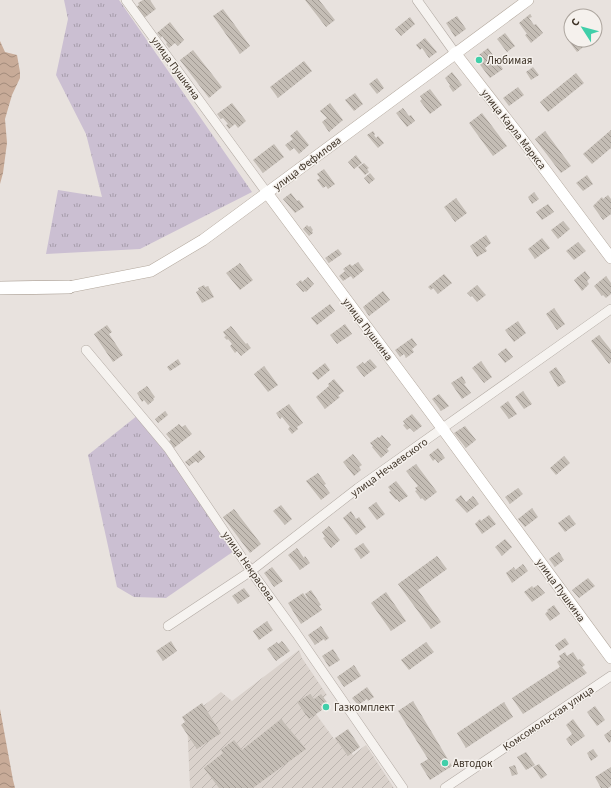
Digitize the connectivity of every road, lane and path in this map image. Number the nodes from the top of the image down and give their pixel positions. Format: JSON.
{"nodes":[{"id":1,"x":126,"y":0,"type":"edge"},
{"id":2,"x":417,"y":0,"type":"edge"},
{"id":3,"x":528,"y":0,"type":"edge"},
{"id":4,"x":455,"y":53,"type":"junction"},
{"id":5,"x":267,"y":193,"type":"junction"},
{"id":6,"x":611,"y":258,"type":"edge"},
{"id":7,"x":69,"y":287,"type":"joint"},
{"id":8,"x":0,"y":288,"type":"edge"},
{"id":9,"x":611,"y":309,"type":"edge"},
{"id":10,"x":86,"y":350,"type":"dead end"},
{"id":11,"x":442,"y":428,"type":"junction"},
{"id":12,"x":251,"y":571,"type":"junction"},
{"id":13,"x":168,"y":626,"type":"dead end"},
{"id":14,"x":611,"y":658,"type":"edge"},
{"id":15,"x":611,"y":676,"type":"edge"},
{"id":16,"x":403,"y":788,"type":"edge"},
{"id":17,"x":446,"y":788,"type":"edge"}],
"edges":[{"from":1,"to":5,"type":"street","name":"улица Пушкина"},
{"from":2,"to":4,"type":"street","name":"улица Карла Маркса"},
{"from":3,"to":4,"type":"main road","name":"улица Фефилова"},
{"from":4,"to":5,"type":"main road","name":"улица Фефилова"},
{"from":4,"to":6,"type":"main road","name":"улица Карла Маркса"},
{"from":5,"to":7,"type":"main road","name":"улица Фефилова"},
{"from":5,"to":11,"type":"main road","name":"улица Пушкина"},
{"from":7,"to":8,"type":"highway"},
{"from":9,"to":11,"type":"street","name":"улица Нечаевского"},
{"from":10,"to":12,"type":"street","name":"улица Некрасова"},
{"from":11,"to":12,"type":"street","name":"улица Нечаевского"},
{"from":11,"to":14,"type":"main road","name":"улица Пушкина"},
{"from":12,"to":13,"type":"street","name":"улица Нечаевского"},
{"from":12,"to":16,"type":"street","name":"улица Некрасова"},
{"from":15,"to":17,"type":"street","name":"Комсомольская улица"}]}
